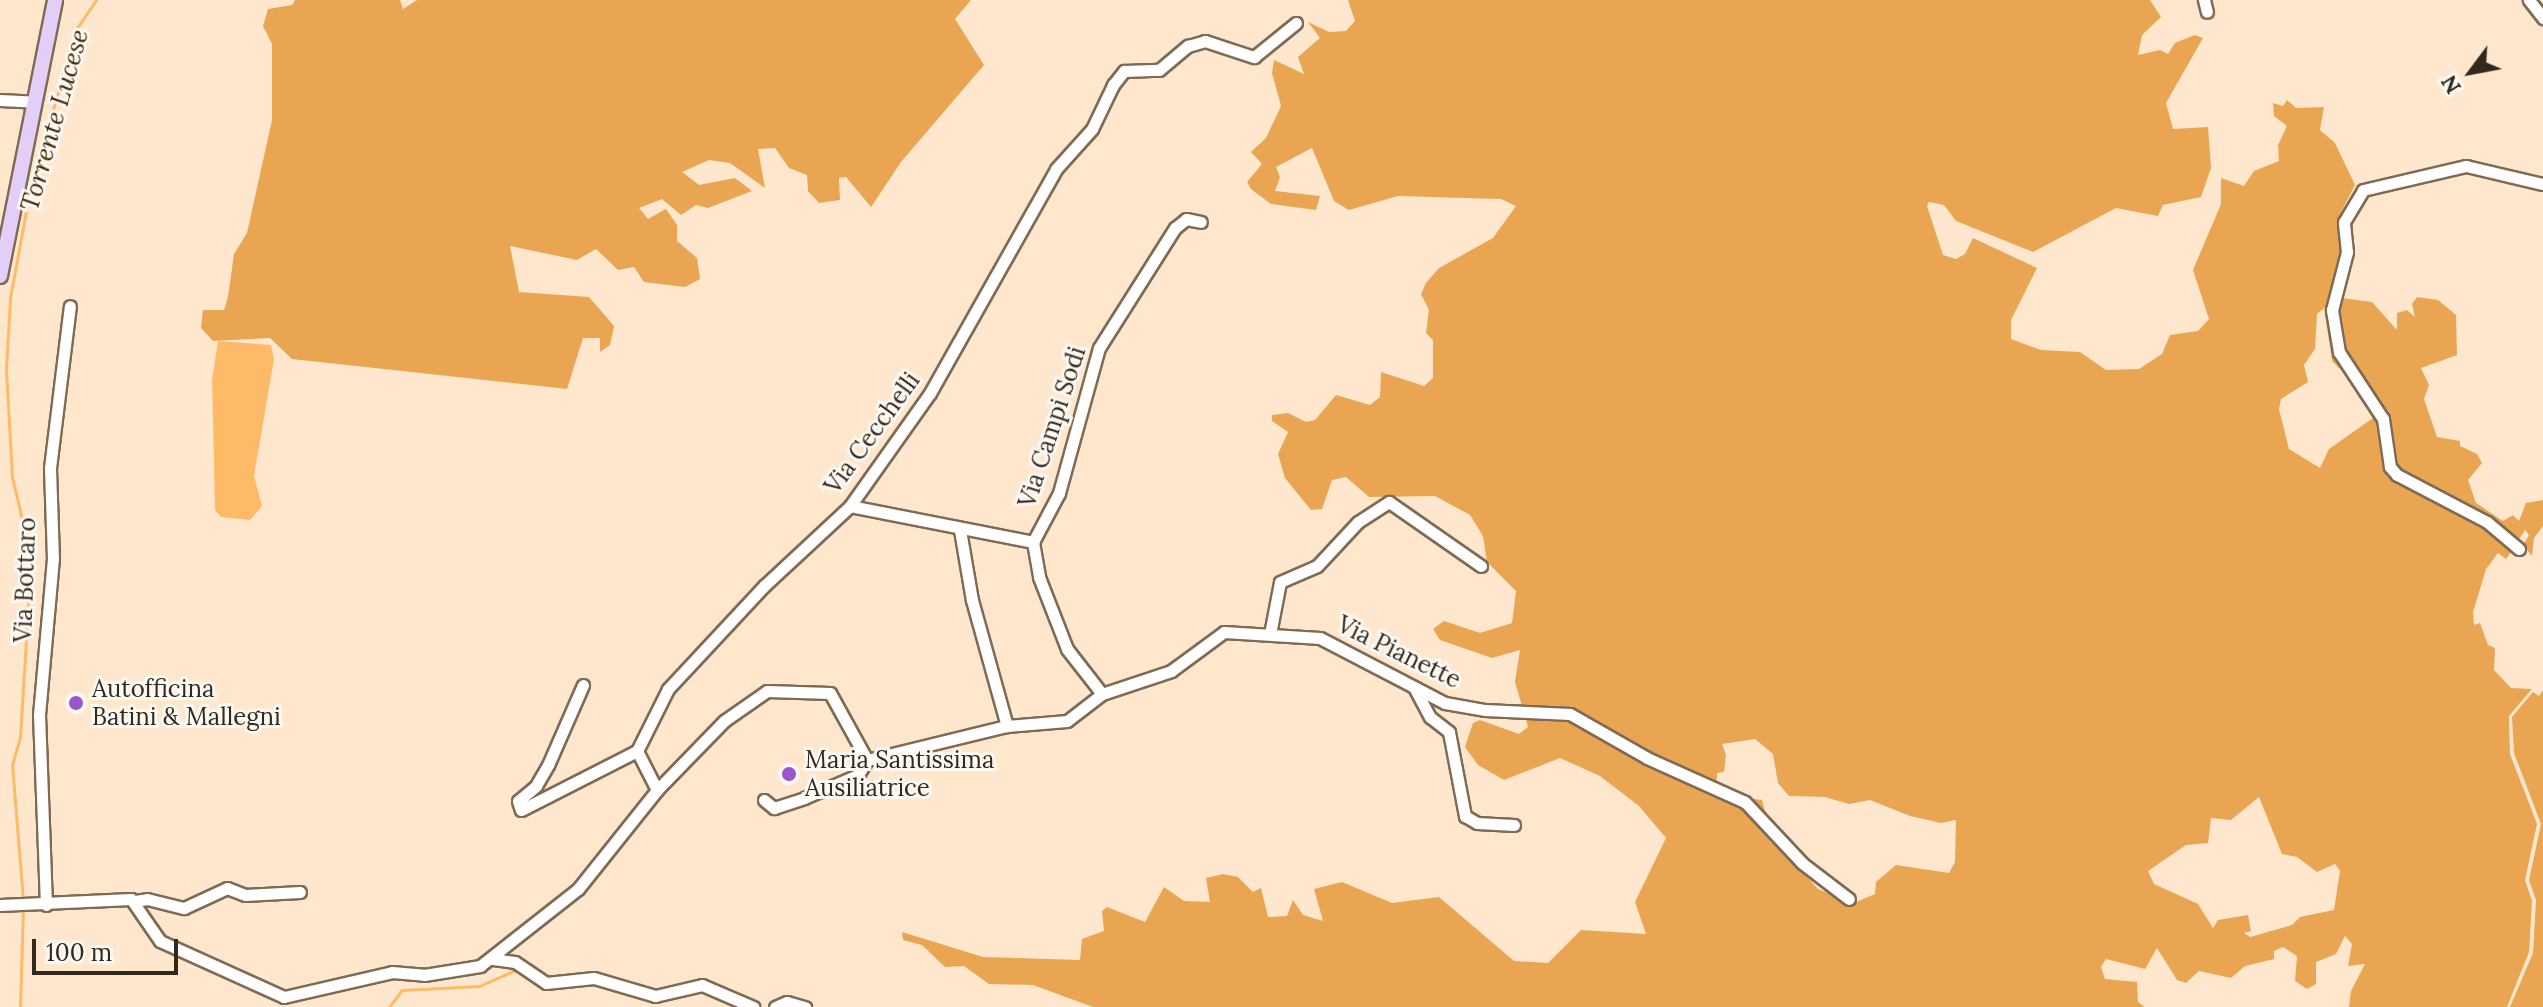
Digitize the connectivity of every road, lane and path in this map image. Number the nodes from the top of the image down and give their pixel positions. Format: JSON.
{"nodes":[{"id":1,"x":55,"y":0,"type":"edge"},
{"id":2,"x":2529,"y":0,"type":"edge"},
{"id":3,"x":2543,"y":18,"type":"edge"},
{"id":4,"x":1296,"y":23,"type":"dead end"},
{"id":5,"x":0,"y":100,"type":"edge"},
{"id":6,"x":35,"y":102,"type":"junction"},
{"id":7,"x":2543,"y":184,"type":"edge"},
{"id":8,"x":1201,"y":222,"type":"dead end"},
{"id":9,"x":0,"y":276,"type":"edge"},
{"id":10,"x":70,"y":306,"type":"dead end"},
{"id":11,"x":850,"y":506,"type":"junction"},
{"id":12,"x":960,"y":530,"type":"junction"},
{"id":13,"x":1033,"y":542,"type":"junction"},
{"id":14,"x":2519,"y":549,"type":"dead end"},
{"id":15,"x":1481,"y":566,"type":"dead end"},
{"id":16,"x":1270,"y":634,"type":"junction"},
{"id":17,"x":583,"y":685,"type":"dead end"},
{"id":18,"x":1415,"y":689,"type":"junction"},
{"id":19,"x":1102,"y":694,"type":"junction"},
{"id":20,"x":1007,"y":726,"type":"junction"},
{"id":21,"x":637,"y":751,"type":"junction"},
{"id":22,"x":867,"y":760,"type":"junction"},
{"id":23,"x":657,"y":790,"type":"junction"},
{"id":24,"x":764,"y":800,"type":"dead end"},
{"id":25,"x":1514,"y":825,"type":"dead end"},
{"id":26,"x":300,"y":892,"type":"dead end"},
{"id":27,"x":1849,"y":899,"type":"dead end"},
{"id":28,"x":135,"y":901,"type":"junction"},
{"id":29,"x":43,"y":904,"type":"junction"},
{"id":30,"x":0,"y":905,"type":"edge"},
{"id":31,"x":493,"y":959,"type":"junction"},
{"id":32,"x":753,"y":1007,"type":"edge"},
{"id":33,"x":775,"y":1007,"type":"edge"},
{"id":34,"x":805,"y":1007,"type":"edge"}],
"edges":[{"from":1,"to":6,"type":"main road"},
{"from":2,"to":3,"type":"street"},
{"from":4,"to":11,"type":"street","name":"Via Cecchelli"},
{"from":5,"to":6,"type":"street"},
{"from":6,"to":9,"type":"main road"},
{"from":7,"to":14,"type":"street"},
{"from":8,"to":13,"type":"street","name":"Via Campi Sodi"},
{"from":10,"to":29,"type":"street","name":"Via Bottaro"},
{"from":11,"to":12,"type":"street"},
{"from":11,"to":21,"type":"street","name":"Via Cecchelli"},
{"from":12,"to":13,"type":"street"},
{"from":12,"to":20,"type":"street"},
{"from":13,"to":19,"type":"street"},
{"from":15,"to":16,"type":"street"},
{"from":16,"to":18,"type":"street","name":"Via Pianette"},
{"from":16,"to":19,"type":"street","name":"Via Pianette"},
{"from":17,"to":21,"type":"street"},
{"from":18,"to":25,"type":"street"},
{"from":18,"to":27,"type":"street","name":"Via Pianette"},
{"from":19,"to":20,"type":"street","name":"Via Pianette"},
{"from":20,"to":22,"type":"street","name":"Via Pianette"},
{"from":21,"to":23,"type":"street"},
{"from":22,"to":23,"type":"street"},
{"from":22,"to":24,"type":"street"},
{"from":23,"to":31,"type":"street"},
{"from":26,"to":28,"type":"street"},
{"from":28,"to":29,"type":"street"},
{"from":28,"to":31,"type":"street"},
{"from":29,"to":30,"type":"street"},
{"from":31,"to":32,"type":"street"},
{"from":33,"to":34,"type":"street"}]}
